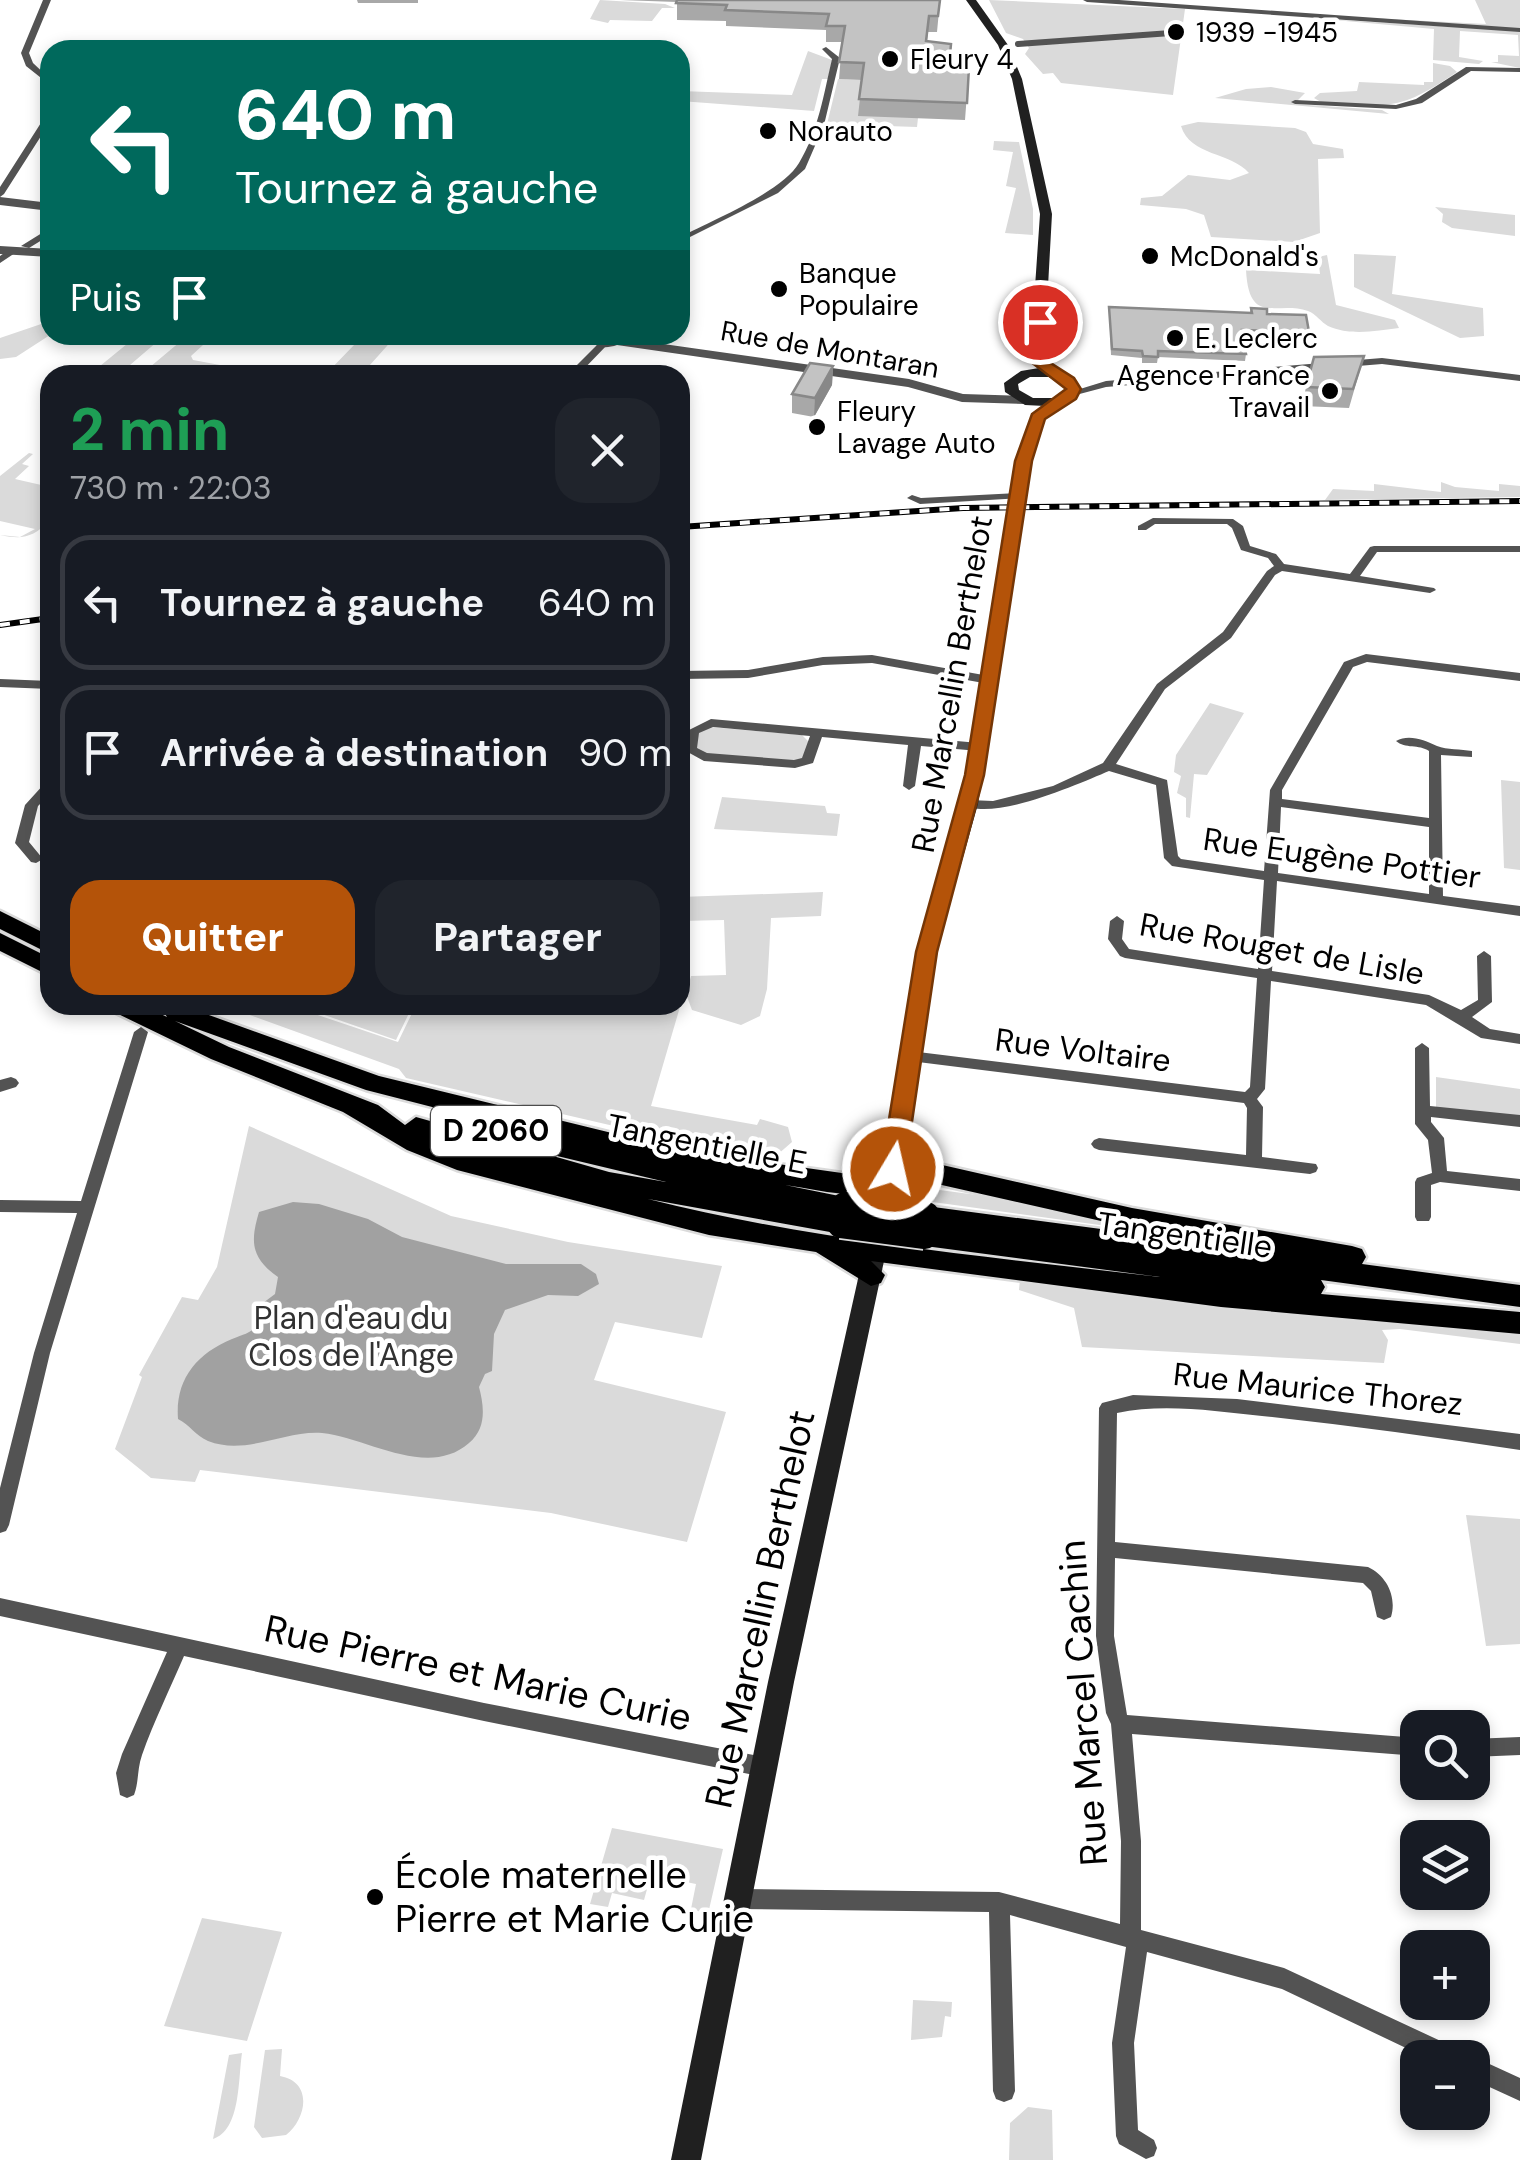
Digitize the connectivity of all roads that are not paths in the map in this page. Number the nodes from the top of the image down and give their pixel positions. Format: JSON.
{"nodes":[{"id":1,"x":47,"y":0,"type":"edge"},
{"id":2,"x":962,"y":0,"type":"edge"},
{"id":3,"x":971,"y":0,"type":"edge"},
{"id":4,"x":1087,"y":0,"type":"edge"},
{"id":5,"x":1520,"y":30,"type":"edge"},
{"id":6,"x":1172,"y":32,"type":"dead end"},
{"id":7,"x":1018,"y":44,"type":"dead end"},
{"id":8,"x":826,"y":49,"type":"dead end"},
{"id":9,"x":1520,"y":70,"type":"edge"},
{"id":10,"x":40,"y":74,"type":"edge"},
{"id":11,"x":1295,"y":102,"type":"dead end"},
{"id":12,"x":40,"y":132,"type":"edge"},
{"id":13,"x":0,"y":198,"type":"edge"},
{"id":14,"x":40,"y":205,"type":"edge"},
{"id":15,"x":40,"y":236,"type":"edge"},
{"id":16,"x":690,"y":237,"type":"edge"},
{"id":17,"x":14,"y":249,"type":"edge"},
{"id":18,"x":40,"y":251,"type":"edge"},
{"id":19,"x":0,"y":260,"type":"edge"},
{"id":20,"x":598,"y":345,"type":"edge"},
{"id":21,"x":651,"y":345,"type":"edge"},
{"id":22,"x":581,"y":365,"type":"edge"},
{"id":23,"x":1024,"y":374,"type":"junction"},
{"id":24,"x":1058,"y":376,"type":"junction"},
{"id":25,"x":1520,"y":378,"type":"edge"},
{"id":26,"x":1106,"y":384,"type":"junction"},
{"id":27,"x":1010,"y":387,"type":"junction"},
{"id":28,"x":1072,"y":393,"type":"junction"},
{"id":29,"x":975,"y":399,"type":"junction"},
{"id":30,"x":1031,"y":406,"type":"junction"},
{"id":31,"x":1018,"y":496,"type":"junction"},
{"id":32,"x":912,"y":498,"type":"dead end"},
{"id":33,"x":1142,"y":528,"type":"dead end"},
{"id":34,"x":1520,"y":548,"type":"edge"},
{"id":35,"x":1280,"y":567,"type":"junction"},
{"id":36,"x":1353,"y":578,"type":"junction"},
{"id":37,"x":1430,"y":590,"type":"dead end"},
{"id":38,"x":690,"y":675,"type":"edge"},
{"id":39,"x":1520,"y":677,"type":"edge"},
{"id":40,"x":989,"y":680,"type":"junction"},
{"id":41,"x":0,"y":683,"type":"edge"},
{"id":42,"x":40,"y":685,"type":"edge"},
{"id":43,"x":817,"y":732,"type":"junction"},
{"id":44,"x":915,"y":741,"type":"junction"},
{"id":45,"x":1402,"y":741,"type":"dead end"},
{"id":46,"x":979,"y":747,"type":"junction"},
{"id":47,"x":1435,"y":750,"type":"junction"},
{"id":48,"x":1468,"y":754,"type":"dead end"},
{"id":49,"x":695,"y":755,"type":"junction"},
{"id":50,"x":690,"y":757,"type":"edge"},
{"id":51,"x":1108,"y":766,"type":"junction"},
{"id":52,"x":908,"y":786,"type":"dead end"},
{"id":53,"x":40,"y":797,"type":"edge"},
{"id":54,"x":1276,"y":802,"type":"junction"},
{"id":55,"x":969,"y":804,"type":"junction"},
{"id":56,"x":1434,"y":823,"type":"junction"},
{"id":57,"x":36,"y":859,"type":"dead end"},
{"id":58,"x":1272,"y":877,"type":"junction"},
{"id":59,"x":1436,"y":900,"type":"junction"},
{"id":60,"x":1520,"y":911,"type":"edge"},
{"id":61,"x":0,"y":919,"type":"edge"},
{"id":62,"x":1117,"y":921,"type":"dead end"},
{"id":63,"x":0,"y":940,"type":"edge"},
{"id":64,"x":40,"y":941,"type":"edge"},
{"id":65,"x":1484,"y":956,"type":"dead end"},
{"id":66,"x":40,"y":962,"type":"edge"},
{"id":67,"x":1265,"y":975,"type":"junction"},
{"id":68,"x":173,"y":1017,"type":"edge"},
{"id":69,"x":1461,"y":1017,"type":"junction"},
{"id":70,"x":141,"y":1032,"type":"dead end"},
{"id":71,"x":1520,"y":1039,"type":"edge"},
{"id":72,"x":1422,"y":1048,"type":"dead end"},
{"id":73,"x":910,"y":1056,"type":"junction"},
{"id":74,"x":1249,"y":1098,"type":"junction"},
{"id":75,"x":353,"y":1108,"type":"junction"},
{"id":76,"x":1431,"y":1111,"type":"dead end"},
{"id":77,"x":1520,"y":1121,"type":"edge"},
{"id":78,"x":1099,"y":1144,"type":"dead end"},
{"id":79,"x":1254,"y":1161,"type":"junction"},
{"id":80,"x":894,"y":1166,"type":"junction"},
{"id":81,"x":1310,"y":1168,"type":"dead end"},
{"id":82,"x":1440,"y":1176,"type":"junction"},
{"id":83,"x":1520,"y":1185,"type":"edge"},
{"id":84,"x":887,"y":1198,"type":"dead end"},
{"id":85,"x":0,"y":1206,"type":"edge"},
{"id":86,"x":88,"y":1207,"type":"junction"},
{"id":87,"x":843,"y":1215,"type":"junction"},
{"id":88,"x":1423,"y":1217,"type":"dead end"},
{"id":89,"x":925,"y":1226,"type":"junction"},
{"id":90,"x":874,"y":1256,"type":"junction"},
{"id":91,"x":1462,"y":1288,"type":"junction"},
{"id":92,"x":1520,"y":1296,"type":"edge"},
{"id":93,"x":1520,"y":1320,"type":"edge"},
{"id":94,"x":1110,"y":1405,"type":"joint"},
{"id":95,"x":1520,"y":1442,"type":"edge"},
{"id":96,"x":0,"y":1525,"type":"edge"},
{"id":97,"x":1106,"y":1549,"type":"junction"},
{"id":98,"x":0,"y":1608,"type":"edge"},
{"id":99,"x":1384,"y":1612,"type":"dead end"},
{"id":100,"x":178,"y":1646,"type":"junction"},
{"id":101,"x":1121,"y":1724,"type":"junction"},
{"id":102,"x":1400,"y":1745,"type":"edge"},
{"id":103,"x":1520,"y":1746,"type":"edge"},
{"id":104,"x":1490,"y":1747,"type":"edge"},
{"id":105,"x":764,"y":1767,"type":"junction"},
{"id":106,"x":128,"y":1788,"type":"dead end"},
{"id":107,"x":738,"y":1898,"type":"junction"},
{"id":108,"x":999,"y":1902,"type":"junction"},
{"id":109,"x":1134,"y":1938,"type":"junction"},
{"id":110,"x":1413,"y":2040,"type":"edge"},
{"id":111,"x":1490,"y":2076,"type":"edge"},
{"id":112,"x":1520,"y":2090,"type":"edge"},
{"id":113,"x":1004,"y":2091,"type":"dead end"},
{"id":114,"x":1146,"y":2148,"type":"dead end"},
{"id":115,"x":686,"y":2160,"type":"edge"}],
"edges":[{"from":1,"to":10,"type":"street"},
{"from":2,"to":23,"type":"main road"},
{"from":3,"to":24,"type":"main road"},
{"from":4,"to":5,"type":"street"},
{"from":6,"to":7,"type":"street"},
{"from":8,"to":16,"type":"street"},
{"from":9,"to":11,"type":"street"},
{"from":12,"to":13,"type":"street"},
{"from":13,"to":14,"type":"street"},
{"from":15,"to":17,"type":"street"},
{"from":17,"to":18,"type":"street"},
{"from":17,"to":19,"type":"street"},
{"from":20,"to":22,"type":"street"},
{"from":21,"to":29,"type":"street","name":"Rue de Montaran"},
{"from":23,"to":24,"type":"main road"},
{"from":23,"to":27,"type":"main road"},
{"from":24,"to":26,"type":"street"},
{"from":24,"to":28,"type":"main road"},
{"from":25,"to":26,"type":"street"},
{"from":26,"to":28,"type":"street"},
{"from":27,"to":29,"type":"street","name":"Rue de Montaran"},
{"from":27,"to":30,"type":"main road"},
{"from":28,"to":30,"type":"main road"},
{"from":29,"to":30,"type":"street","name":"Rue de Montaran"},
{"from":30,"to":31,"type":"main road","name":"Rue Marcellin Berthelot"},
{"from":31,"to":32,"type":"street"},
{"from":31,"to":40,"type":"main road","name":"Rue Marcellin Berthelot"},
{"from":33,"to":35,"type":"street"},
{"from":34,"to":36,"type":"street"},
{"from":35,"to":36,"type":"street"},
{"from":35,"to":51,"type":"street"},
{"from":36,"to":37,"type":"street"},
{"from":38,"to":40,"type":"street"},
{"from":39,"to":54,"type":"street"},
{"from":40,"to":46,"type":"main road","name":"Rue Marcellin Berthelot"},
{"from":41,"to":42,"type":"street"},
{"from":43,"to":44,"type":"street"},
{"from":43,"to":49,"type":"street"},
{"from":43,"to":49,"type":"street"},
{"from":44,"to":46,"type":"street"},
{"from":44,"to":52,"type":"street"},
{"from":45,"to":47,"type":"street"},
{"from":46,"to":55,"type":"main road","name":"Rue Marcellin Berthelot"},
{"from":47,"to":48,"type":"street"},
{"from":47,"to":56,"type":"street"},
{"from":49,"to":50,"type":"street"},
{"from":51,"to":55,"type":"street"},
{"from":51,"to":58,"type":"street","name":"Rue Eugène Pottier"},
{"from":53,"to":57,"type":"street"},
{"from":54,"to":56,"type":"street"},
{"from":54,"to":58,"type":"street"},
{"from":55,"to":73,"type":"main road","name":"Rue Marcellin Berthelot"},
{"from":56,"to":59,"type":"street"},
{"from":58,"to":59,"type":"street","name":"Rue Eugène Pottier"},
{"from":58,"to":67,"type":"street"},
{"from":59,"to":60,"type":"street","name":"Rue Eugène Pottier"},
{"from":61,"to":64,"type":"main road"},
{"from":62,"to":67,"type":"street","name":"Rue Rouget de Lisle"},
{"from":63,"to":66,"type":"main road"},
{"from":65,"to":69,"type":"street","name":"Rue Rouget de Lisle"},
{"from":67,"to":69,"type":"street","name":"Rue Rouget de Lisle"},
{"from":67,"to":74,"type":"street"},
{"from":68,"to":75,"type":"main road","number":"D 2060"},
{"from":68,"to":80,"type":"main road"},
{"from":68,"to":87,"type":"main road","name":"Tangentielle E","number":"D 2060"},
{"from":69,"to":71,"type":"street","name":"Rue Rouget de Lisle"},
{"from":70,"to":86,"type":"street"},
{"from":72,"to":82,"type":"street"},
{"from":73,"to":74,"type":"street","name":"Rue Voltaire"},
{"from":73,"to":80,"type":"main road","name":"Rue Marcellin Berthelot"},
{"from":74,"to":79,"type":"street"},
{"from":75,"to":87,"type":"main road","name":"Tangentielle E","number":"D 2060"},
{"from":75,"to":90,"type":"main road"},
{"from":76,"to":77,"type":"street"},
{"from":78,"to":79,"type":"street"},
{"from":79,"to":81,"type":"street"},
{"from":80,"to":84,"type":"main road","name":"Rue Marcellin Berthelot"},
{"from":80,"to":91,"type":"main road"},
{"from":82,"to":83,"type":"street"},
{"from":82,"to":88,"type":"street"},
{"from":85,"to":86,"type":"street"},
{"from":86,"to":96,"type":"street"},
{"from":87,"to":89,"type":"main road","name":"Tangentielle","number":"D 2060","bridge":true},
{"from":89,"to":91,"type":"main road","number":"D 2060"},
{"from":89,"to":93,"type":"main road","name":"Tangentielle","number":"D 2060"},
{"from":90,"to":93,"type":"main road"},
{"from":90,"to":105,"type":"main road","name":"Rue Marcellin Berthelot"},
{"from":91,"to":92,"type":"main road","number":"D 2060"},
{"from":94,"to":95,"type":"street","name":"Rue Maurice Thorez"},
{"from":94,"to":97,"type":"street","name":"Rue Marcel Cachin"},
{"from":97,"to":99,"type":"street"},
{"from":97,"to":101,"type":"street","name":"Rue Marcel Cachin"},
{"from":98,"to":100,"type":"street","name":"Rue Pierre et Marie Curie"},
{"from":100,"to":105,"type":"street","name":"Rue Pierre et Marie Curie"},
{"from":100,"to":106,"type":"street"},
{"from":101,"to":102,"type":"street"},
{"from":101,"to":109,"type":"street","name":"Rue Marcel Cachin"},
{"from":103,"to":104,"type":"street"},
{"from":105,"to":107,"type":"main road","name":"Rue Marcellin Berthelot"},
{"from":107,"to":108,"type":"street"},
{"from":107,"to":115,"type":"main road","name":"Rue Marcellin Berthelot"},
{"from":108,"to":109,"type":"street"},
{"from":108,"to":113,"type":"street"},
{"from":109,"to":110,"type":"street"},
{"from":109,"to":114,"type":"street","name":"Rue Marcel Cachin"},
{"from":111,"to":112,"type":"street"}]}
